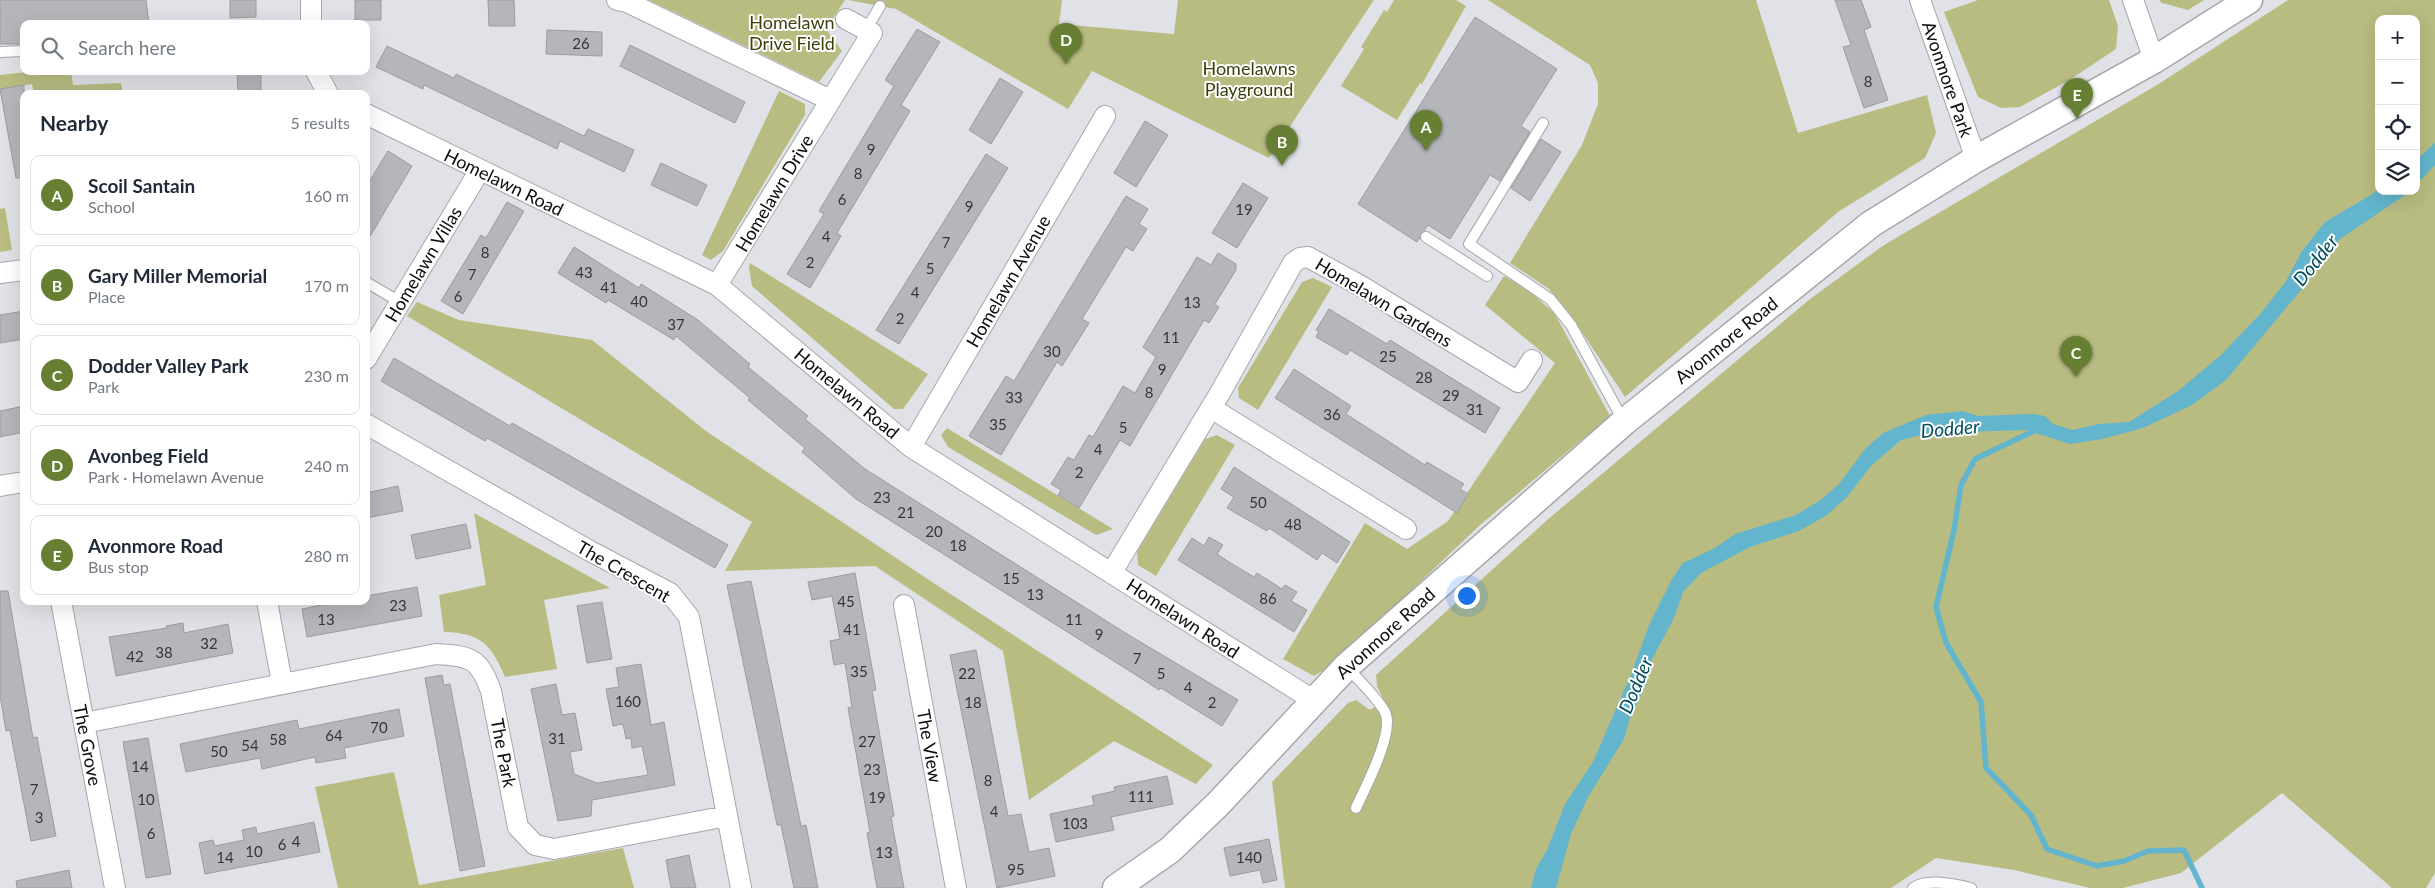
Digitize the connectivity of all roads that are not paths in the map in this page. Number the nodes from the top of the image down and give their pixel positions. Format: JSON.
{"nodes":[{"id":1,"x":311,"y":0,"type":"edge"},
{"id":2,"x":618,"y":0,"type":"edge"},
{"id":3,"x":1920,"y":0,"type":"edge"},
{"id":4,"x":2133,"y":0,"type":"edge"},
{"id":5,"x":2249,"y":0,"type":"edge"},
{"id":6,"x":880,"y":6,"type":"dead end"},
{"id":7,"x":846,"y":19,"type":"dead end"},
{"id":8,"x":311,"y":20,"type":"edge"},
{"id":9,"x":866,"y":30,"type":"junction"},
{"id":10,"x":20,"y":51,"type":"edge"},
{"id":11,"x":0,"y":52,"type":"edge"},
{"id":12,"x":2154,"y":60,"type":"junction"},
{"id":13,"x":318,"y":75,"type":"edge"},
{"id":14,"x":326,"y":90,"type":"edge"},
{"id":15,"x":830,"y":100,"type":"junction"},
{"id":16,"x":370,"y":116,"type":"edge"},
{"id":17,"x":1105,"y":116,"type":"dead end"},
{"id":18,"x":1543,"y":123,"type":"dead end"},
{"id":19,"x":1976,"y":159,"type":"junction"},
{"id":20,"x":480,"y":170,"type":"junction"},
{"id":21,"x":1426,"y":236,"type":"dead end"},
{"id":22,"x":1469,"y":244,"type":"junction"},
{"id":23,"x":1460,"y":258,"type":"junction"},
{"id":24,"x":20,"y":270,"type":"edge"},
{"id":25,"x":0,"y":273,"type":"edge"},
{"id":26,"x":1487,"y":276,"type":"dead end"},
{"id":27,"x":370,"y":284,"type":"edge"},
{"id":28,"x":717,"y":285,"type":"junction"},
{"id":29,"x":400,"y":302,"type":"junction"},
{"id":30,"x":370,"y":352,"type":"edge"},
{"id":31,"x":1532,"y":360,"type":"dead end"},
{"id":32,"x":1211,"y":408,"type":"junction"},
{"id":33,"x":1624,"y":422,"type":"junction"},
{"id":34,"x":370,"y":426,"type":"edge"},
{"id":35,"x":912,"y":446,"type":"junction"},
{"id":36,"x":20,"y":483,"type":"edge"},
{"id":37,"x":0,"y":486,"type":"edge"},
{"id":38,"x":1406,"y":529,"type":"dead end"},
{"id":39,"x":1112,"y":572,"type":"junction"},
{"id":40,"x":62,"y":605,"type":"edge"},
{"id":41,"x":268,"y":605,"type":"edge"},
{"id":42,"x":904,"y":605,"type":"dead end"},
{"id":43,"x":1347,"y":666,"type":"junction"},
{"id":44,"x":282,"y":683,"type":"junction"},
{"id":45,"x":1313,"y":700,"type":"junction"},
{"id":46,"x":84,"y":723,"type":"junction"},
{"id":47,"x":1356,"y":808,"type":"dead end"},
{"id":48,"x":727,"y":816,"type":"junction"},
{"id":49,"x":115,"y":888,"type":"edge"},
{"id":50,"x":741,"y":888,"type":"edge"},
{"id":51,"x":956,"y":888,"type":"edge"},
{"id":52,"x":1116,"y":888,"type":"edge"},
{"id":53,"x":1913,"y":888,"type":"edge"},
{"id":54,"x":1970,"y":888,"type":"edge"}],
"edges":[{"from":1,"to":8,"type":"street"},
{"from":2,"to":15,"type":"street"},
{"from":3,"to":19,"type":"street","name":"Avonmore Park"},
{"from":4,"to":12,"type":"street"},
{"from":5,"to":12,"type":"street","name":"Avonmore Road"},
{"from":6,"to":9,"type":"lane"},
{"from":7,"to":9,"type":"street"},
{"from":9,"to":15,"type":"street","name":"Homelawn Drive"},
{"from":10,"to":11,"type":"lane"},
{"from":12,"to":19,"type":"street","name":"Avonmore Road"},
{"from":13,"to":14,"type":"street"},
{"from":15,"to":28,"type":"street","name":"Homelawn Drive"},
{"from":16,"to":20,"type":"street","name":"Homelawn Road"},
{"from":17,"to":35,"type":"street","name":"Homelawn Avenue"},
{"from":18,"to":22,"type":"lane"},
{"from":19,"to":33,"type":"street","name":"Avonmore Road"},
{"from":20,"to":28,"type":"street","name":"Homelawn Road"},
{"from":20,"to":29,"type":"street","name":"Homelawn Villas"},
{"from":21,"to":23,"type":"lane"},
{"from":22,"to":23,"type":"lane"},
{"from":22,"to":33,"type":"lane"},
{"from":23,"to":26,"type":"lane"},
{"from":24,"to":25,"type":"street"},
{"from":27,"to":29,"type":"lane"},
{"from":28,"to":35,"type":"street","name":"Homelawn Road"},
{"from":29,"to":30,"type":"street","name":"Homelawn Villas"},
{"from":31,"to":32,"type":"street","name":"Homelawn Gardens"},
{"from":32,"to":38,"type":"street"},
{"from":32,"to":39,"type":"street","name":"Homelawn Gardens"},
{"from":33,"to":43,"type":"street","name":"Avonmore Road"},
{"from":34,"to":48,"type":"street","name":"The Crescent"},
{"from":35,"to":39,"type":"street","name":"Homelawn Road"},
{"from":36,"to":37,"type":"street"},
{"from":39,"to":45,"type":"street","name":"Homelawn Road"},
{"from":40,"to":46,"type":"street","name":"The Grove"},
{"from":41,"to":44,"type":"street"},
{"from":42,"to":51,"type":"street","name":"The View"},
{"from":43,"to":45,"type":"street","name":"Avonmore Road"},
{"from":43,"to":47,"type":"lane"},
{"from":44,"to":46,"type":"street","name":"The Park"},
{"from":44,"to":48,"type":"street","name":"The Park"},
{"from":45,"to":52,"type":"street","name":"Avonmore Road"},
{"from":46,"to":49,"type":"street","name":"The Grove"},
{"from":48,"to":50,"type":"street","name":"The Crescent"},
{"from":53,"to":54,"type":"lane"}]}
